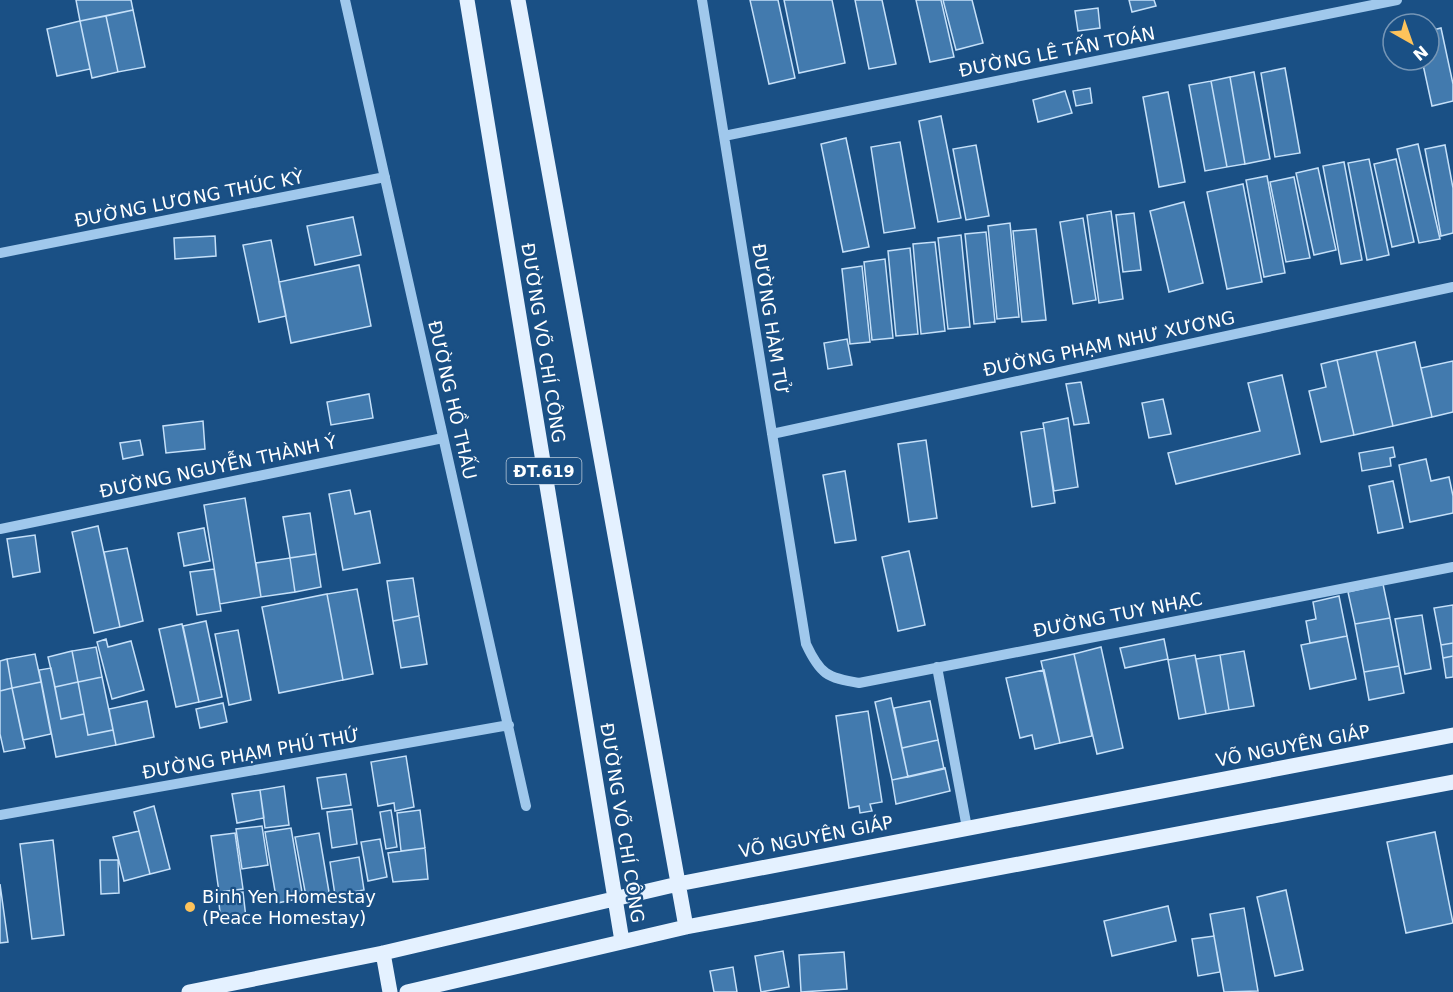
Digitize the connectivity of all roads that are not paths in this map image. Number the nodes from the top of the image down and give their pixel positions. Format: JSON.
{"nodes":[{"id":1,"x":345,"y":0,"type":"edge"},
{"id":2,"x":467,"y":0,"type":"edge"},
{"id":3,"x":518,"y":0,"type":"edge"},
{"id":4,"x":702,"y":0,"type":"edge"},
{"id":5,"x":1397,"y":0,"type":"edge"},
{"id":6,"x":724,"y":136,"type":"junction"},
{"id":7,"x":385,"y":177,"type":"junction"},
{"id":8,"x":0,"y":253,"type":"edge"},
{"id":9,"x":1453,"y":287,"type":"edge"},
{"id":10,"x":772,"y":434,"type":"junction"},
{"id":11,"x":443,"y":438,"type":"junction"},
{"id":12,"x":0,"y":529,"type":"edge"},
{"id":13,"x":1453,"y":567,"type":"edge"},
{"id":14,"x":806,"y":644,"type":"joint"},
{"id":15,"x":936,"y":667,"type":"junction"},
{"id":16,"x":509,"y":725,"type":"junction"},
{"id":17,"x":1453,"y":735,"type":"edge"},
{"id":18,"x":1453,"y":782,"type":"edge"},
{"id":19,"x":526,"y":806,"type":"dead end"},
{"id":20,"x":0,"y":815,"type":"edge"},
{"id":21,"x":967,"y":828,"type":"junction"},
{"id":22,"x":678,"y":884,"type":"junction"},
{"id":23,"x":614,"y":898,"type":"junction"},
{"id":24,"x":686,"y":927,"type":"junction"},
{"id":25,"x":622,"y":941,"type":"junction"},
{"id":26,"x":382,"y":953,"type":"junction"},
{"id":27,"x":189,"y":992,"type":"edge"},
{"id":28,"x":390,"y":992,"type":"edge"},
{"id":29,"x":407,"y":992,"type":"edge"}],
"edges":[{"from":1,"to":7,"type":"street","name":"ĐƯỜNG HỒ THẤU"},
{"from":2,"to":23,"type":"main road","name":"ĐƯỜNG VÕ CHÍ CÔNG","number":"ĐT.619"},
{"from":3,"to":22,"type":"main road","name":"ĐƯỜNG VÕ CHÍ CÔNG","number":"ĐT.619"},
{"from":4,"to":6,"type":"street","name":"ĐƯỜNG HÀM TỬ"},
{"from":5,"to":6,"type":"street","name":"ĐƯỜNG LÊ TẤN TOÁN"},
{"from":6,"to":10,"type":"street","name":"ĐƯỜNG HÀM TỬ"},
{"from":7,"to":8,"type":"street","name":"ĐƯỜNG LƯƠNG THÚC KỲ"},
{"from":7,"to":11,"type":"street","name":"ĐƯỜNG HỒ THẤU"},
{"from":9,"to":10,"type":"street","name":"ĐƯỜNG PHẠM NHƯ XƯƠNG"},
{"from":10,"to":14,"type":"street","name":"ĐƯỜNG HÀM TỬ"},
{"from":11,"to":12,"type":"street","name":"ĐƯỜNG NGUYỄN THÀNH Ý"},
{"from":11,"to":16,"type":"street","name":"ĐƯỜNG HỒ THẤU"},
{"from":13,"to":15,"type":"street","name":"ĐƯỜNG TUY NHẠC"},
{"from":14,"to":15,"type":"street","name":"ĐƯỜNG TUY NHẠC"},
{"from":15,"to":21,"type":"street"},
{"from":16,"to":19,"type":"street","name":"ĐƯỜNG HỒ THẤU"},
{"from":16,"to":20,"type":"street","name":"ĐƯỜNG PHẠM PHÚ THỨ"},
{"from":17,"to":21,"type":"main road","name":"VÕ NGUYÊN GIÁP"},
{"from":18,"to":24,"type":"main road"},
{"from":21,"to":22,"type":"main road","name":"VÕ NGUYÊN GIÁP"},
{"from":22,"to":23,"type":"main road","name":"VÕ NGUYÊN GIÁP"},
{"from":22,"to":24,"type":"main road","name":"ĐƯỜNG VÕ CHÍ CÔNG","number":"ĐT.619"},
{"from":23,"to":25,"type":"main road","name":"ĐƯỜNG VÕ CHÍ CÔNG","number":"ĐT.619"},
{"from":23,"to":26,"type":"main road","name":"VÕ NGUYÊN GIÁP"},
{"from":24,"to":25,"type":"main road"},
{"from":25,"to":29,"type":"main road"},
{"from":26,"to":27,"type":"main road","name":"VÕ NGUYÊN GIÁP"},
{"from":26,"to":28,"type":"main road"}]}
